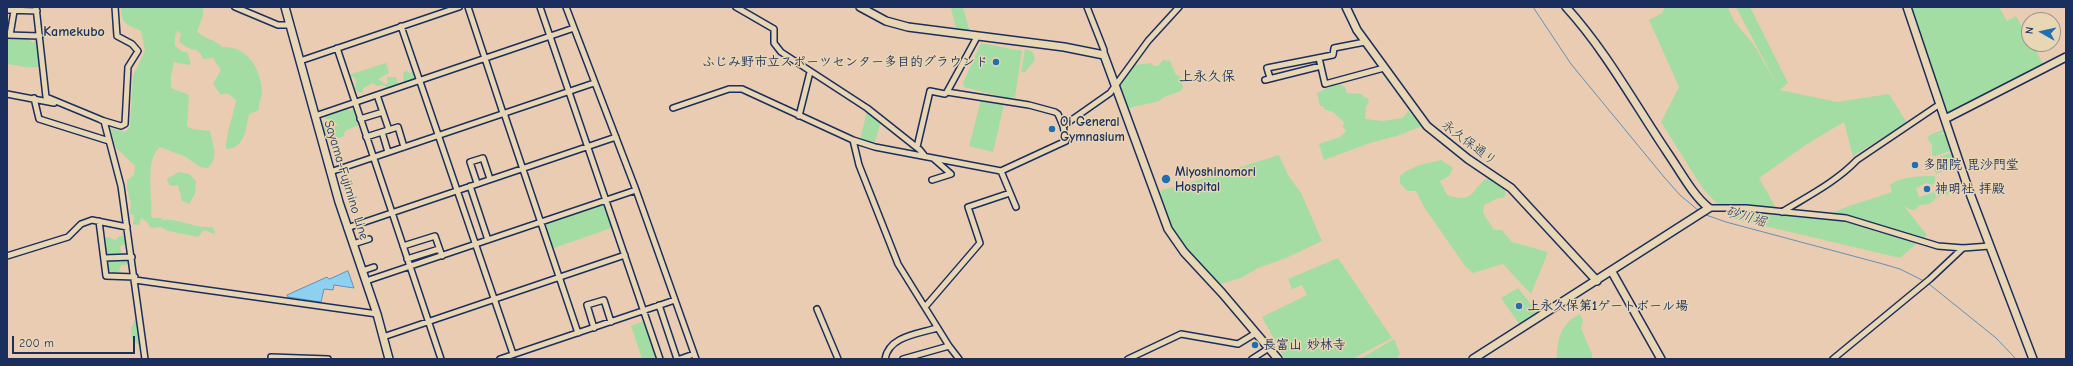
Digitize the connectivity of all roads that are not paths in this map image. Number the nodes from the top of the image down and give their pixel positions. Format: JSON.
{"nodes":[{"id":1,"x":115,"y":7,"type":"edge"},
{"id":2,"x":235,"y":7,"type":"edge"},
{"id":3,"x":285,"y":7,"type":"edge"},
{"id":4,"x":459,"y":7,"type":"edge"},
{"id":5,"x":468,"y":7,"type":"edge"},
{"id":6,"x":540,"y":7,"type":"edge"},
{"id":7,"x":566,"y":7,"type":"edge"},
{"id":8,"x":736,"y":7,"type":"edge"},
{"id":9,"x":860,"y":7,"type":"edge"},
{"id":10,"x":1086,"y":7,"type":"edge"},
{"id":11,"x":1179,"y":7,"type":"edge"},
{"id":12,"x":1346,"y":7,"type":"edge"},
{"id":13,"x":1566,"y":7,"type":"edge"},
{"id":14,"x":1907,"y":7,"type":"edge"},
{"id":15,"x":36,"y":9,"type":"edge"},
{"id":16,"x":7,"y":10,"type":"edge"},
{"id":17,"x":14,"y":11,"type":"junction"},
{"id":18,"x":290,"y":25,"type":"junction"},
{"id":19,"x":401,"y":26,"type":"junction"},
{"id":20,"x":574,"y":28,"type":"junction"},
{"id":21,"x":9,"y":35,"type":"edge"},
{"id":22,"x":40,"y":36,"type":"junction"},
{"id":23,"x":550,"y":37,"type":"junction"},
{"id":24,"x":977,"y":37,"type":"junction"},
{"id":25,"x":1365,"y":42,"type":"junction"},
{"id":26,"x":337,"y":48,"type":"junction"},
{"id":27,"x":1104,"y":55,"type":"junction"},
{"id":28,"x":2066,"y":57,"type":"edge"},
{"id":29,"x":1319,"y":58,"type":"junction"},
{"id":30,"x":485,"y":59,"type":"junction"},
{"id":31,"x":300,"y":61,"type":"junction"},
{"id":32,"x":1321,"y":66,"type":"junction"},
{"id":33,"x":1384,"y":68,"type":"junction"},
{"id":34,"x":810,"y":72,"type":"junction"},
{"id":35,"x":420,"y":82,"type":"junction"},
{"id":36,"x":594,"y":83,"type":"junction"},
{"id":37,"x":1116,"y":86,"type":"junction"},
{"id":38,"x":568,"y":91,"type":"junction"},
{"id":39,"x":946,"y":92,"type":"junction"},
{"id":40,"x":7,"y":94,"type":"edge"},
{"id":41,"x":377,"y":95,"type":"junction"},
{"id":42,"x":34,"y":98,"type":"junction"},
{"id":43,"x":355,"y":103,"type":"junction"},
{"id":44,"x":1940,"y":104,"type":"junction"},
{"id":45,"x":674,"y":108,"type":"dead end"},
{"id":46,"x":383,"y":112,"type":"junction"},
{"id":47,"x":503,"y":113,"type":"junction"},
{"id":48,"x":315,"y":116,"type":"junction"},
{"id":49,"x":799,"y":116,"type":"junction"},
{"id":50,"x":360,"y":119,"type":"junction"},
{"id":51,"x":1945,"y":119,"type":"junction"},
{"id":52,"x":104,"y":121,"type":"junction"},
{"id":53,"x":1063,"y":126,"type":"junction"},
{"id":54,"x":389,"y":130,"type":"junction"},
{"id":55,"x":382,"y":132,"type":"junction"},
{"id":56,"x":438,"y":135,"type":"junction"},
{"id":57,"x":366,"y":137,"type":"junction"},
{"id":58,"x":616,"y":137,"type":"junction"},
{"id":59,"x":853,"y":140,"type":"junction"},
{"id":60,"x":109,"y":141,"type":"junction"},
{"id":61,"x":587,"y":146,"type":"junction"},
{"id":62,"x":404,"y":147,"type":"junction"},
{"id":63,"x":917,"y":147,"type":"junction"},
{"id":64,"x":388,"y":152,"type":"junction"},
{"id":65,"x":924,"y":156,"type":"junction"},
{"id":66,"x":374,"y":157,"type":"junction"},
{"id":67,"x":932,"y":157,"type":"junction"},
{"id":68,"x":522,"y":168,"type":"junction"},
{"id":69,"x":1002,"y":171,"type":"junction"},
{"id":70,"x":330,"y":172,"type":"junction"},
{"id":71,"x":490,"y":179,"type":"junction"},
{"id":72,"x":932,"y":180,"type":"dead end"},
{"id":73,"x":476,"y":184,"type":"junction"},
{"id":74,"x":470,"y":186,"type":"junction"},
{"id":75,"x":457,"y":190,"type":"junction"},
{"id":76,"x":636,"y":190,"type":"junction"},
{"id":77,"x":1010,"y":193,"type":"junction"},
{"id":78,"x":605,"y":201,"type":"junction"},
{"id":79,"x":1016,"y":207,"type":"dead end"},
{"id":80,"x":1708,"y":210,"type":"junction"},
{"id":81,"x":1782,"y":212,"type":"junction"},
{"id":82,"x":392,"y":213,"type":"junction"},
{"id":83,"x":99,"y":221,"type":"junction"},
{"id":84,"x":541,"y":223,"type":"junction"},
{"id":85,"x":128,"y":227,"type":"junction"},
{"id":86,"x":347,"y":228,"type":"junction"},
{"id":87,"x":369,"y":240,"type":"dead end"},
{"id":88,"x":488,"y":240,"type":"junction"},
{"id":89,"x":353,"y":244,"type":"junction"},
{"id":90,"x":476,"y":245,"type":"junction"},
{"id":91,"x":403,"y":246,"type":"junction"},
{"id":92,"x":1990,"y":246,"type":"junction"},
{"id":93,"x":1964,"y":248,"type":"junction"},
{"id":94,"x":439,"y":249,"type":"junction"},
{"id":95,"x":7,"y":256,"type":"edge"},
{"id":96,"x":442,"y":256,"type":"junction"},
{"id":97,"x":625,"y":256,"type":"junction"},
{"id":98,"x":132,"y":257,"type":"junction"},
{"id":99,"x":104,"y":258,"type":"junction"},
{"id":100,"x":407,"y":259,"type":"junction"},
{"id":101,"x":374,"y":267,"type":"dead end"},
{"id":102,"x":410,"y":267,"type":"junction"},
{"id":103,"x":362,"y":271,"type":"junction"},
{"id":104,"x":1612,"y":272,"type":"junction"},
{"id":105,"x":135,"y":278,"type":"junction"},
{"id":106,"x":560,"y":278,"type":"junction"},
{"id":107,"x":366,"y":281,"type":"junction"},
{"id":108,"x":1597,"y":282,"type":"junction"},
{"id":109,"x":493,"y":300,"type":"junction"},
{"id":110,"x":675,"y":300,"type":"junction"},
{"id":111,"x":659,"y":305,"type":"junction"},
{"id":112,"x":925,"y":307,"type":"junction"},
{"id":113,"x":817,"y":310,"type":"dead end"},
{"id":114,"x":643,"y":311,"type":"junction"},
{"id":115,"x":377,"y":314,"type":"junction"},
{"id":116,"x":428,"y":322,"type":"junction"},
{"id":117,"x":611,"y":322,"type":"junction"},
{"id":118,"x":594,"y":328,"type":"junction"},
{"id":119,"x":937,"y":328,"type":"junction"},
{"id":120,"x":578,"y":333,"type":"junction"},
{"id":121,"x":1256,"y":333,"type":"junction"},
{"id":122,"x":383,"y":337,"type":"junction"},
{"id":123,"x":948,"y":346,"type":"junction"},
{"id":124,"x":1269,"y":348,"type":"junction"},
{"id":125,"x":513,"y":354,"type":"junction"},
{"id":126,"x":271,"y":357,"type":"dead end"},
{"id":127,"x":695,"y":357,"type":"edge"},
{"id":128,"x":145,"y":359,"type":"edge"},
{"id":129,"x":328,"y":359,"type":"edge"},
{"id":130,"x":389,"y":359,"type":"edge"},
{"id":131,"x":441,"y":359,"type":"edge"},
{"id":132,"x":500,"y":359,"type":"edge"},
{"id":133,"x":660,"y":359,"type":"edge"},
{"id":134,"x":677,"y":359,"type":"edge"},
{"id":135,"x":680,"y":359,"type":"edge"},
{"id":136,"x":838,"y":359,"type":"edge"},
{"id":137,"x":885,"y":359,"type":"edge"},
{"id":138,"x":903,"y":359,"type":"edge"},
{"id":139,"x":959,"y":359,"type":"edge"},
{"id":140,"x":1128,"y":359,"type":"edge"},
{"id":141,"x":1252,"y":359,"type":"edge"},
{"id":142,"x":1278,"y":359,"type":"edge"},
{"id":143,"x":1473,"y":359,"type":"edge"},
{"id":144,"x":1661,"y":359,"type":"edge"},
{"id":145,"x":1834,"y":359,"type":"edge"},
{"id":146,"x":2033,"y":359,"type":"edge"}],
"edges":[{"from":1,"to":52,"type":"street"},
{"from":2,"to":18,"type":"street"},
{"from":3,"to":18,"type":"street","name":"Sayama-Fujimino Line"},
{"from":4,"to":19,"type":"street"},
{"from":5,"to":30,"type":"street"},
{"from":6,"to":23,"type":"street"},
{"from":7,"to":20,"type":"street"},
{"from":8,"to":34,"type":"street"},
{"from":9,"to":24,"type":"street"},
{"from":10,"to":27,"type":"street"},
{"from":11,"to":37,"type":"street"},
{"from":12,"to":25,"type":"street","name":"永久保通り"},
{"from":13,"to":80,"type":"street"},
{"from":14,"to":44,"type":"street"},
{"from":15,"to":17,"type":"street"},
{"from":15,"to":22,"type":"street"},
{"from":16,"to":17,"type":"street"},
{"from":17,"to":21,"type":"street"},
{"from":18,"to":31,"type":"street","name":"Sayama-Fujimino Line"},
{"from":19,"to":26,"type":"street"},
{"from":19,"to":35,"type":"street"},
{"from":20,"to":23,"type":"street"},
{"from":20,"to":36,"type":"street"},
{"from":21,"to":22,"type":"street"},
{"from":22,"to":52,"type":"street"},
{"from":23,"to":30,"type":"street"},
{"from":23,"to":38,"type":"street"},
{"from":24,"to":27,"type":"street"},
{"from":24,"to":39,"type":"street"},
{"from":25,"to":29,"type":"street"},
{"from":25,"to":33,"type":"street","name":"永久保通り"},
{"from":26,"to":31,"type":"street"},
{"from":26,"to":43,"type":"street"},
{"from":27,"to":37,"type":"street"},
{"from":28,"to":51,"type":"street"},
{"from":29,"to":32,"type":"street"},
{"from":29,"to":32,"type":"street"},
{"from":30,"to":35,"type":"street"},
{"from":30,"to":47,"type":"street"},
{"from":31,"to":48,"type":"street","name":"Sayama-Fujimino Line"},
{"from":32,"to":33,"type":"street"},
{"from":33,"to":108,"type":"street","name":"永久保通り"},
{"from":34,"to":49,"type":"street"},
{"from":34,"to":63,"type":"street"},
{"from":35,"to":41,"type":"street"},
{"from":35,"to":56,"type":"street"},
{"from":36,"to":38,"type":"street"},
{"from":36,"to":58,"type":"street"},
{"from":37,"to":53,"type":"street"},
{"from":37,"to":121,"type":"street"},
{"from":38,"to":47,"type":"street"},
{"from":38,"to":61,"type":"street"},
{"from":39,"to":53,"type":"street"},
{"from":39,"to":63,"type":"street"},
{"from":40,"to":42,"type":"street"},
{"from":41,"to":43,"type":"street"},
{"from":41,"to":46,"type":"street"},
{"from":42,"to":52,"type":"street"},
{"from":42,"to":60,"type":"street"},
{"from":43,"to":48,"type":"street"},
{"from":43,"to":50,"type":"street"},
{"from":44,"to":51,"type":"street"},
{"from":44,"to":81,"type":"street"},
{"from":45,"to":49,"type":"street"},
{"from":46,"to":50,"type":"street"},
{"from":46,"to":54,"type":"street"},
{"from":47,"to":56,"type":"street"},
{"from":47,"to":68,"type":"street"},
{"from":48,"to":70,"type":"street","name":"Sayama-Fujimino Line"},
{"from":49,"to":59,"type":"street"},
{"from":50,"to":57,"type":"street"},
{"from":51,"to":92,"type":"street"},
{"from":52,"to":60,"type":"street"},
{"from":53,"to":69,"type":"street"},
{"from":54,"to":55,"type":"street"},
{"from":54,"to":62,"type":"street"},
{"from":55,"to":57,"type":"street"},
{"from":55,"to":64,"type":"street"},
{"from":56,"to":62,"type":"street"},
{"from":56,"to":75,"type":"street"},
{"from":57,"to":66,"type":"street"},
{"from":58,"to":61,"type":"street"},
{"from":58,"to":76,"type":"street"},
{"from":59,"to":65,"type":"street"},
{"from":59,"to":112,"type":"street"},
{"from":60,"to":85,"type":"street"},
{"from":61,"to":68,"type":"street"},
{"from":61,"to":78,"type":"street"},
{"from":62,"to":64,"type":"street"},
{"from":63,"to":65,"type":"street"},
{"from":64,"to":66,"type":"street"},
{"from":65,"to":67,"type":"street"},
{"from":66,"to":70,"type":"street"},
{"from":66,"to":82,"type":"street"},
{"from":67,"to":69,"type":"street"},
{"from":67,"to":72,"type":"street"},
{"from":68,"to":71,"type":"street"},
{"from":68,"to":84,"type":"street"},
{"from":69,"to":77,"type":"street"},
{"from":70,"to":86,"type":"street","name":"Sayama-Fujimino Line"},
{"from":71,"to":73,"type":"street"},
{"from":71,"to":73,"type":"street"},
{"from":73,"to":74,"type":"street"},
{"from":74,"to":75,"type":"street"},
{"from":74,"to":88,"type":"street"},
{"from":75,"to":82,"type":"street"},
{"from":75,"to":90,"type":"street"},
{"from":76,"to":78,"type":"street"},
{"from":76,"to":110,"type":"street"},
{"from":77,"to":79,"type":"street"},
{"from":77,"to":112,"type":"street"},
{"from":78,"to":84,"type":"street"},
{"from":78,"to":97,"type":"street"},
{"from":80,"to":81,"type":"street"},
{"from":80,"to":104,"type":"street"},
{"from":81,"to":93,"type":"street"},
{"from":82,"to":86,"type":"street"},
{"from":82,"to":91,"type":"street"},
{"from":83,"to":85,"type":"street"},
{"from":83,"to":95,"type":"street"},
{"from":83,"to":99,"type":"street"},
{"from":84,"to":88,"type":"street"},
{"from":84,"to":106,"type":"street"},
{"from":85,"to":98,"type":"street"},
{"from":86,"to":89,"type":"street","name":"Sayama-Fujimino Line"},
{"from":87,"to":89,"type":"street"},
{"from":88,"to":90,"type":"street"},
{"from":89,"to":103,"type":"street","name":"Sayama-Fujimino Line"},
{"from":90,"to":96,"type":"street"},
{"from":90,"to":109,"type":"street"},
{"from":91,"to":94,"type":"street"},
{"from":91,"to":100,"type":"street"},
{"from":92,"to":93,"type":"street"},
{"from":92,"to":146,"type":"street"},
{"from":93,"to":145,"type":"street"},
{"from":94,"to":96,"type":"street"},
{"from":94,"to":100,"type":"street"},
{"from":96,"to":102,"type":"street"},
{"from":97,"to":106,"type":"street"},
{"from":97,"to":114,"type":"street"},
{"from":98,"to":99,"type":"street"},
{"from":98,"to":105,"type":"street"},
{"from":99,"to":105,"type":"street"},
{"from":100,"to":102,"type":"street"},
{"from":101,"to":103,"type":"street"},
{"from":102,"to":107,"type":"street"},
{"from":102,"to":116,"type":"street"},
{"from":103,"to":107,"type":"street","name":"Sayama-Fujimino Line"},
{"from":104,"to":108,"type":"street"},
{"from":104,"to":144,"type":"street"},
{"from":105,"to":115,"type":"street"},
{"from":105,"to":128,"type":"street"},
{"from":106,"to":109,"type":"street"},
{"from":106,"to":120,"type":"street"},
{"from":107,"to":115,"type":"street","name":"Sayama-Fujimino Line"},
{"from":108,"to":143,"type":"street"},
{"from":109,"to":116,"type":"street"},
{"from":109,"to":125,"type":"street"},
{"from":110,"to":111,"type":"street"},
{"from":110,"to":127,"type":"street"},
{"from":111,"to":114,"type":"street"},
{"from":111,"to":134,"type":"street"},
{"from":112,"to":119,"type":"street"},
{"from":113,"to":136,"type":"street"},
{"from":114,"to":117,"type":"street"},
{"from":114,"to":133,"type":"street"},
{"from":115,"to":122,"type":"street","name":"Sayama-Fujimino Line"},
{"from":116,"to":122,"type":"street"},
{"from":116,"to":131,"type":"street"},
{"from":117,"to":118,"type":"street"},
{"from":117,"to":118,"type":"street"},
{"from":118,"to":120,"type":"street"},
{"from":119,"to":123,"type":"street"},
{"from":119,"to":137,"type":"street"},
{"from":120,"to":125,"type":"street"},
{"from":121,"to":124,"type":"street"},
{"from":121,"to":140,"type":"street"},
{"from":122,"to":130,"type":"street","name":"Sayama-Fujimino Line"},
{"from":123,"to":138,"type":"street"},
{"from":123,"to":139,"type":"street"},
{"from":124,"to":141,"type":"street"},
{"from":124,"to":142,"type":"street"},
{"from":125,"to":132,"type":"street"},
{"from":126,"to":129,"type":"street"},
{"from":127,"to":135,"type":"street"}]}
